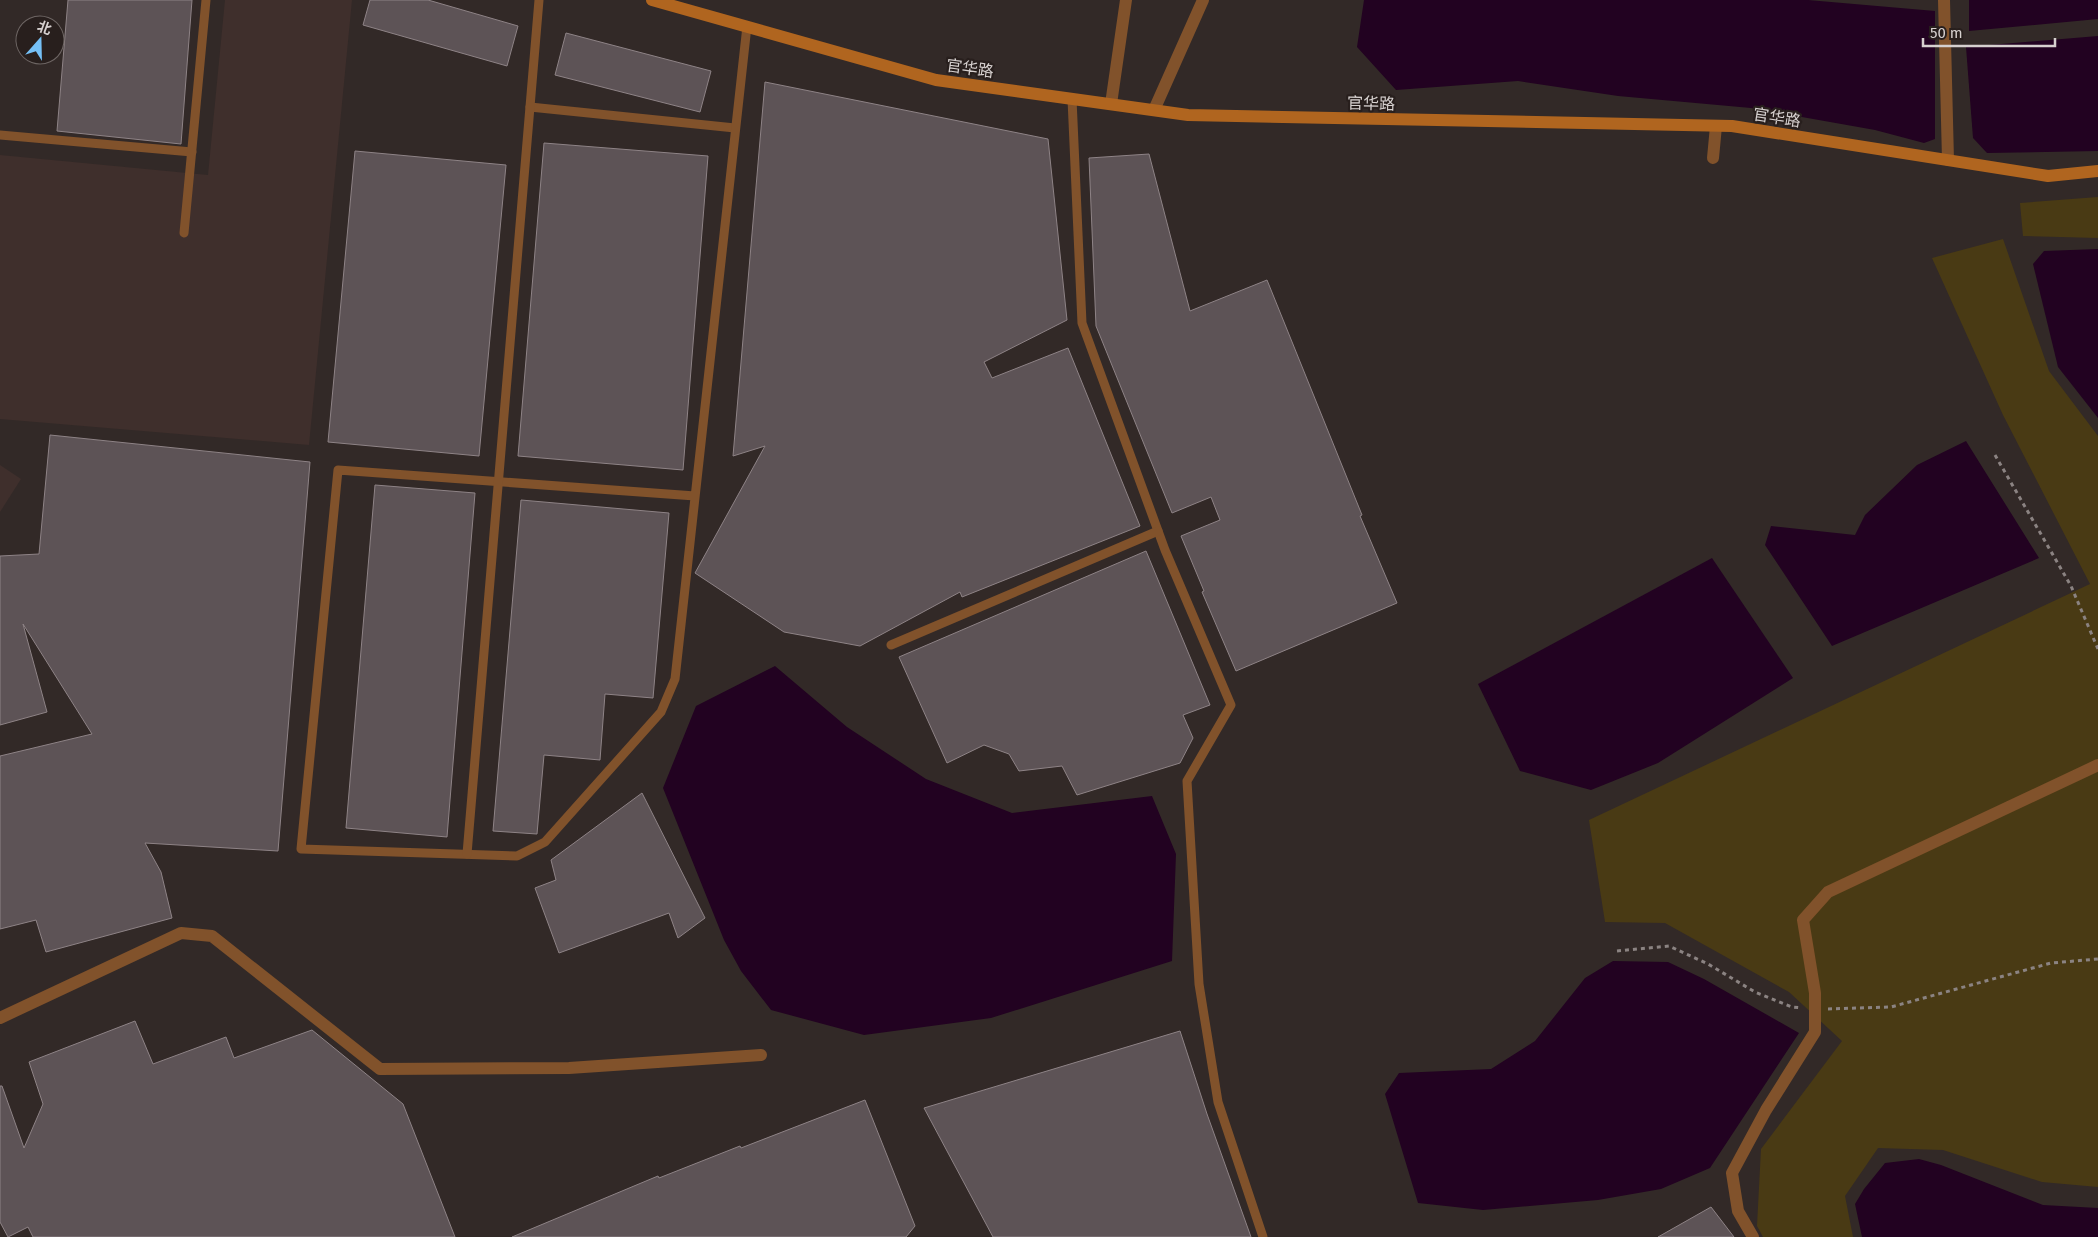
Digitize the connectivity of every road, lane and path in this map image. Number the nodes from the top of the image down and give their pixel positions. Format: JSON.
{"nodes":[{"id":1,"x":206,"y":0,"type":"edge"},
{"id":2,"x":539,"y":0,"type":"edge"},
{"id":3,"x":652,"y":0,"type":"edge"},
{"id":4,"x":1126,"y":0,"type":"edge"},
{"id":5,"x":1202,"y":0,"type":"edge"},
{"id":6,"x":1944,"y":0,"type":"edge"},
{"id":7,"x":747,"y":26,"type":"junction"},
{"id":8,"x":1072,"y":99,"type":"junction"},
{"id":9,"x":1111,"y":104,"type":"junction"},
{"id":10,"x":530,"y":107,"type":"junction"},
{"id":11,"x":1154,"y":110,"type":"junction"},
{"id":12,"x":1716,"y":126,"type":"junction"},
{"id":13,"x":735,"y":128,"type":"junction"},
{"id":14,"x":0,"y":135,"type":"edge"},
{"id":15,"x":192,"y":152,"type":"junction"},
{"id":16,"x":1713,"y":158,"type":"dead end"},
{"id":17,"x":1948,"y":160,"type":"junction"},
{"id":18,"x":2098,"y":171,"type":"edge"},
{"id":19,"x":184,"y":233,"type":"dead end"},
{"id":20,"x":1996,"y":455,"type":"dead end"},
{"id":21,"x":497,"y":480,"type":"junction"},
{"id":22,"x":695,"y":496,"type":"junction"},
{"id":23,"x":1158,"y":531,"type":"junction"},
{"id":24,"x":890,"y":645,"type":"dead end"},
{"id":25,"x":2098,"y":648,"type":"edge"},
{"id":26,"x":2098,"y":765,"type":"edge"},
{"id":27,"x":467,"y":854,"type":"junction"},
{"id":28,"x":1617,"y":950,"type":"dead end"},
{"id":29,"x":2098,"y":959,"type":"edge"},
{"id":30,"x":1814,"y":1009,"type":"junction"},
{"id":31,"x":0,"y":1018,"type":"edge"},
{"id":32,"x":761,"y":1055,"type":"dead end"},
{"id":33,"x":1263,"y":1237,"type":"edge"},
{"id":34,"x":1753,"y":1237,"type":"edge"}],
"edges":[{"from":1,"to":15,"type":"lane"},
{"from":2,"to":10,"type":"lane"},
{"from":3,"to":7,"type":"main road","name":"官华路"},
{"from":4,"to":9,"type":"street"},
{"from":5,"to":11,"type":"street"},
{"from":6,"to":17,"type":"street"},
{"from":7,"to":8,"type":"main road","name":"官华路"},
{"from":7,"to":13,"type":"lane"},
{"from":8,"to":9,"type":"main road","name":"官华路"},
{"from":8,"to":23,"type":"lane"},
{"from":9,"to":11,"type":"main road","name":"官华路"},
{"from":10,"to":13,"type":"lane"},
{"from":10,"to":21,"type":"lane"},
{"from":11,"to":12,"type":"main road","name":"官华路"},
{"from":12,"to":16,"type":"street"},
{"from":12,"to":17,"type":"main road","name":"官华路"},
{"from":13,"to":22,"type":"lane"},
{"from":14,"to":15,"type":"lane"},
{"from":15,"to":19,"type":"lane"},
{"from":17,"to":18,"type":"main road","name":"官华路"},
{"from":20,"to":25,"type":"path"},
{"from":21,"to":22,"type":"lane"},
{"from":21,"to":27,"type":"lane"},
{"from":21,"to":27,"type":"lane"},
{"from":22,"to":27,"type":"lane"},
{"from":23,"to":24,"type":"lane"},
{"from":23,"to":33,"type":"lane"},
{"from":26,"to":30,"type":"street"},
{"from":28,"to":30,"type":"path"},
{"from":29,"to":30,"type":"path"},
{"from":30,"to":34,"type":"street"},
{"from":31,"to":32,"type":"street"}]}
